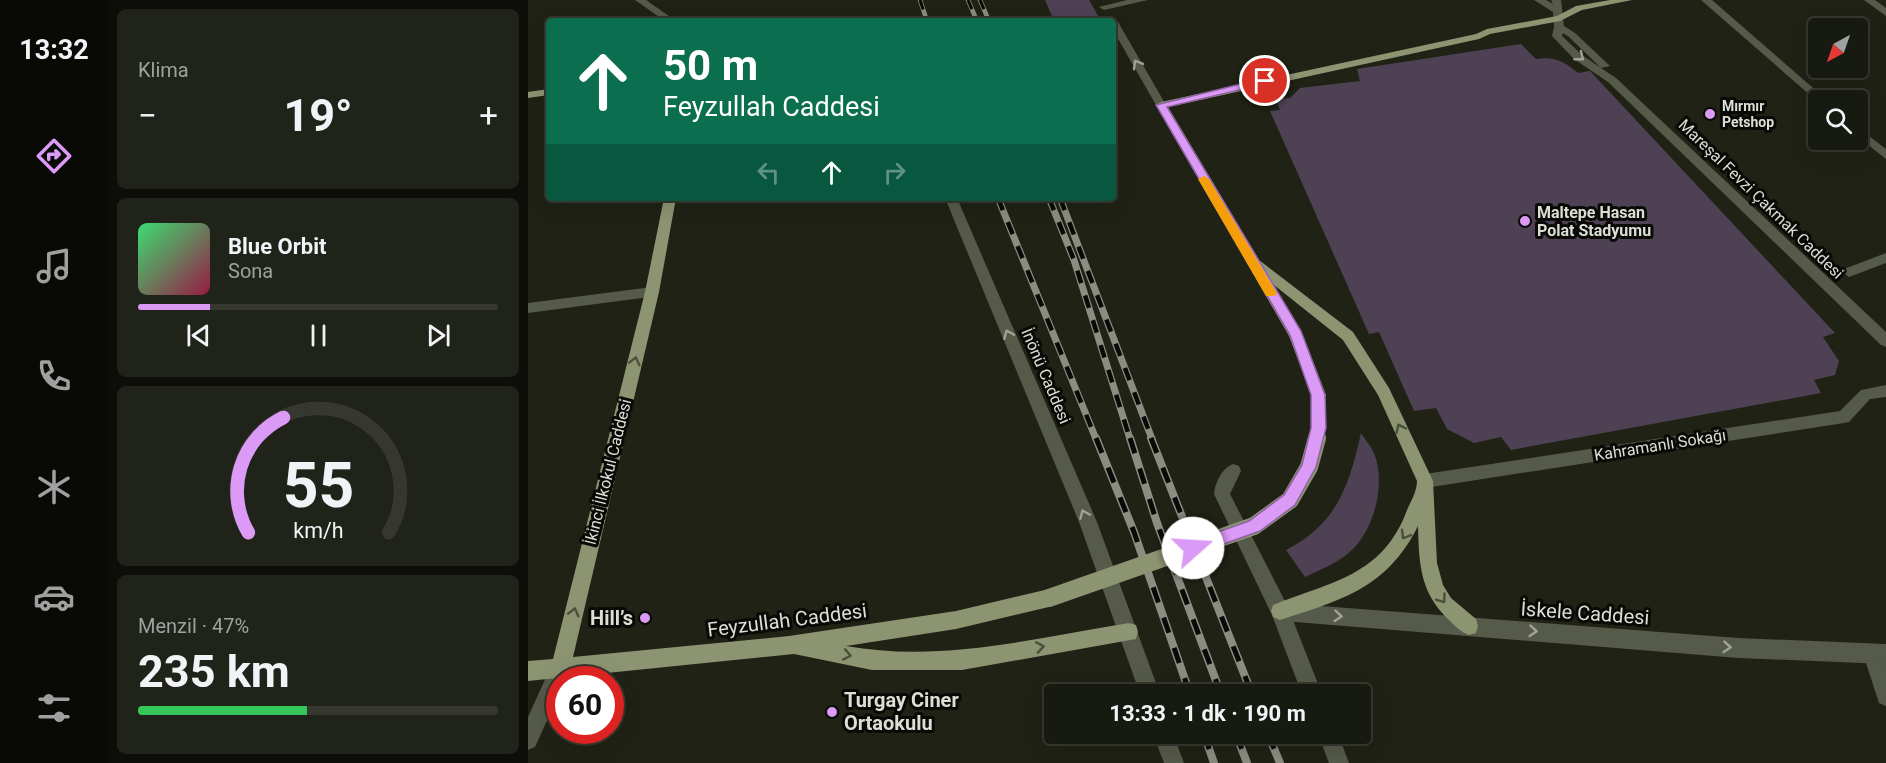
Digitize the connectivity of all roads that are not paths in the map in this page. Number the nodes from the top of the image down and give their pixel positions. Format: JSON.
{"nodes":[{"id":1,"x":640,"y":0,"type":"edge"},
{"id":2,"x":1143,"y":0,"type":"edge"},
{"id":3,"x":1539,"y":0,"type":"edge"},
{"id":4,"x":1627,"y":0,"type":"edge"},
{"id":5,"x":1706,"y":0,"type":"edge"},
{"id":6,"x":1869,"y":0,"type":"edge"},
{"id":7,"x":1102,"y":4,"type":"edge"},
{"id":8,"x":1558,"y":14,"type":"edge"},
{"id":9,"x":1886,"y":14,"type":"edge"},
{"id":10,"x":667,"y":18,"type":"edge"},
{"id":11,"x":1111,"y":18,"type":"edge"},
{"id":12,"x":1116,"y":27,"type":"edge"},
{"id":13,"x":1810,"y":90,"type":"edge"},
{"id":14,"x":546,"y":92,"type":"edge"},
{"id":15,"x":528,"y":95,"type":"edge"},
{"id":16,"x":1161,"y":105,"type":"junction"},
{"id":17,"x":1868,"y":139,"type":"edge"},
{"id":18,"x":1886,"y":155,"type":"edge"},
{"id":19,"x":669,"y":201,"type":"edge"},
{"id":20,"x":952,"y":201,"type":"edge"},
{"id":21,"x":1249,"y":258,"type":"junction"},
{"id":22,"x":1886,"y":258,"type":"edge"},
{"id":23,"x":1849,"y":273,"type":"dead end"},
{"id":24,"x":652,"y":292,"type":"junction"},
{"id":25,"x":528,"y":308,"type":"edge"},
{"id":26,"x":1886,"y":341,"type":"edge"},
{"id":27,"x":1886,"y":391,"type":"edge"},
{"id":28,"x":1233,"y":471,"type":"dead end"},
{"id":29,"x":1425,"y":481,"type":"junction"},
{"id":30,"x":1280,"y":611,"type":"junction"},
{"id":31,"x":1469,"y":626,"type":"junction"},
{"id":32,"x":1129,"y":632,"type":"junction"},
{"id":33,"x":789,"y":645,"type":"junction"},
{"id":34,"x":1879,"y":654,"type":"edge"},
{"id":35,"x":561,"y":666,"type":"edge"},
{"id":36,"x":589,"y":666,"type":"edge"},
{"id":37,"x":546,"y":670,"type":"edge"},
{"id":38,"x":528,"y":671,"type":"edge"},
{"id":39,"x":1147,"y":684,"type":"edge"},
{"id":40,"x":1308,"y":684,"type":"edge"},
{"id":41,"x":1886,"y":696,"type":"edge"},
{"id":42,"x":546,"y":700,"type":"edge"},
{"id":43,"x":528,"y":740,"type":"edge"},
{"id":44,"x":1167,"y":744,"type":"edge"},
{"id":45,"x":1332,"y":744,"type":"edge"},
{"id":46,"x":1174,"y":763,"type":"edge"},
{"id":47,"x":1339,"y":763,"type":"edge"}],
"edges":[{"from":1,"to":10,"type":"street"},
{"from":2,"to":7,"type":"street"},
{"from":3,"to":8,"type":"street"},
{"from":4,"to":8,"type":"main road"},
{"from":5,"to":13,"type":"street"},
{"from":6,"to":9,"type":"street"},
{"from":7,"to":11,"type":"street"},
{"from":8,"to":16,"type":"main road"},
{"from":8,"to":26,"type":"street","name":"Mareşal Fevzi Çakmak Caddesi"},
{"from":16,"to":12,"type":"street","one_way":true},
{"from":14,"to":15,"type":"main road"},
{"from":16,"to":21,"type":"main road"},
{"from":17,"to":18,"type":"street"},
{"from":19,"to":24,"type":"main road","name":"İkinci İlkokul Caddesi"},
{"from":32,"to":20,"type":"street","name":"İnönü Caddesi","one_way":true},
{"from":29,"to":21,"type":"main road","one_way":true},
{"from":21,"to":33,"type":"main road","name":"Feyzullah Caddesi","bridge":true},
{"from":22,"to":23,"type":"street"},
{"from":24,"to":25,"type":"street"},
{"from":35,"to":24,"type":"main road","name":"İkinci İlkokul Caddesi","one_way":true},
{"from":27,"to":29,"type":"street","name":"Kahramanlı Sokağı"},
{"from":28,"to":30,"type":"street"},
{"from":29,"to":30,"type":"main road","one_way":true},
{"from":29,"to":31,"type":"main road","one_way":true},
{"from":30,"to":31,"type":"street","name":"İskele Caddesi","one_way":true},
{"from":30,"to":40,"type":"street"},
{"from":31,"to":34,"type":"street","name":"İskele Caddesi","one_way":true},
{"from":33,"to":32,"type":"main road","one_way":true},
{"from":32,"to":39,"type":"street","name":"İnönü Caddesi"},
{"from":33,"to":36,"type":"main road","name":"Feyzullah Caddesi"},
{"from":34,"to":41,"type":"street"},
{"from":37,"to":38,"type":"main road","name":"Feyzullah Caddesi"},
{"from":42,"to":43,"type":"street","name":"İkinci İlkokul Caddesi"},
{"from":44,"to":46,"type":"street"},
{"from":45,"to":47,"type":"street"}]}
